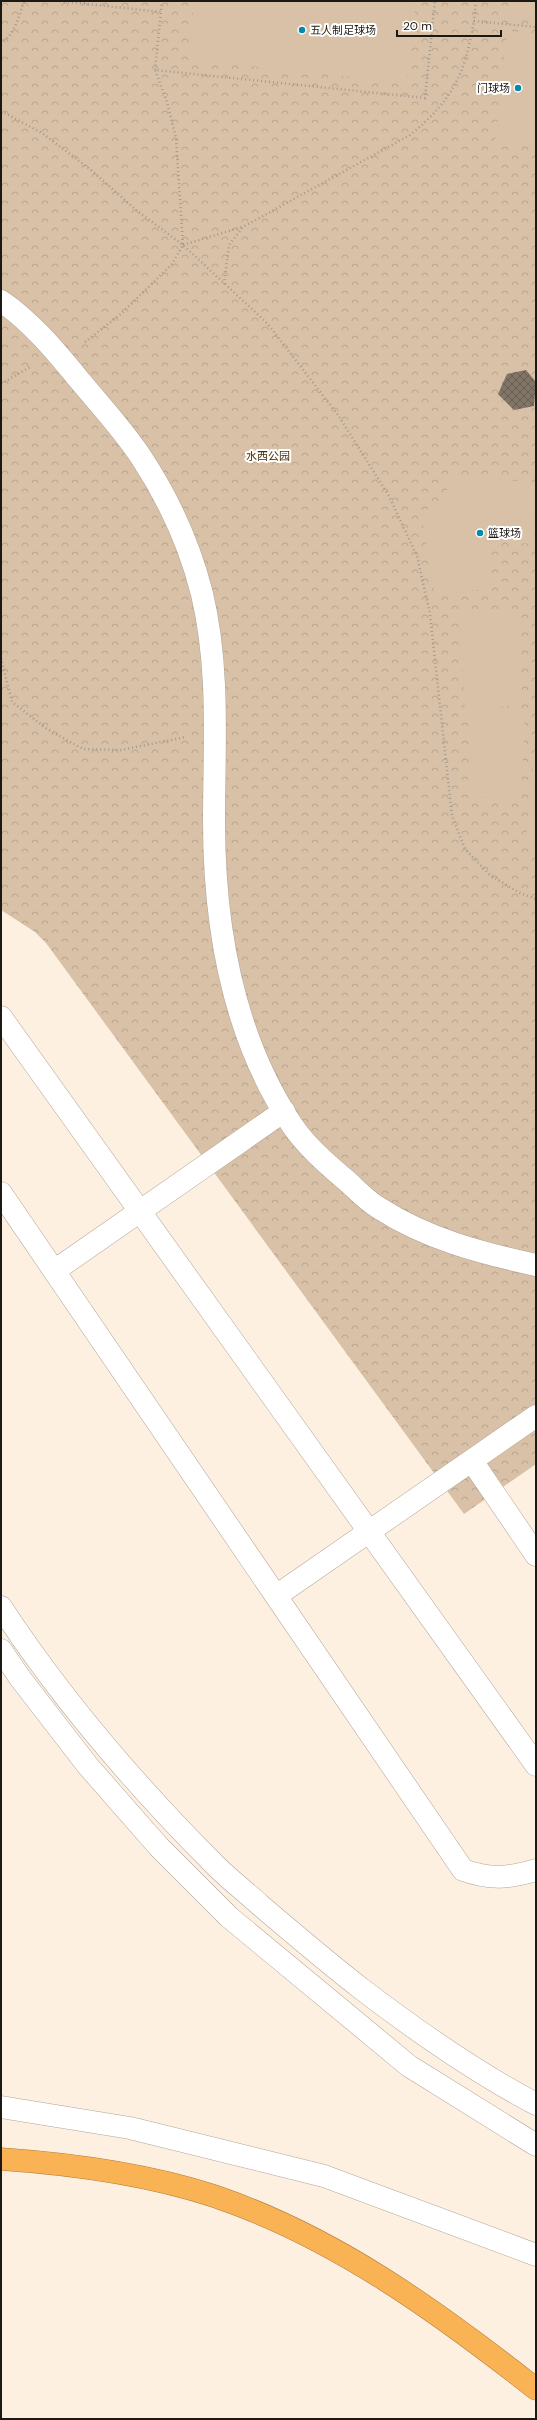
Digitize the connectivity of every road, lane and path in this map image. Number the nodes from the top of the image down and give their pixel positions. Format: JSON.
{"nodes":[{"id":1,"x":24,"y":1,"type":"edge"},
{"id":2,"x":60,"y":1,"type":"edge"},
{"id":3,"x":162,"y":1,"type":"edge"},
{"id":4,"x":436,"y":1,"type":"edge"},
{"id":5,"x":476,"y":1,"type":"edge"},
{"id":6,"x":161,"y":12,"type":"junction"},
{"id":7,"x":474,"y":21,"type":"junction"},
{"id":8,"x":536,"y":27,"type":"edge"},
{"id":9,"x":1,"y":44,"type":"edge"},
{"id":10,"x":155,"y":70,"type":"junction"},
{"id":11,"x":1,"y":111,"type":"edge"},
{"id":12,"x":243,"y":227,"type":"junction"},
{"id":13,"x":183,"y":245,"type":"junction"},
{"id":14,"x":224,"y":284,"type":"junction"},
{"id":15,"x":1,"y":301,"type":"edge"},
{"id":16,"x":59,"y":355,"type":"junction"},
{"id":17,"x":1,"y":384,"type":"edge"},
{"id":18,"x":1,"y":658,"type":"edge"},
{"id":19,"x":216,"y":729,"type":"junction"},
{"id":20,"x":536,"y":899,"type":"edge"},
{"id":21,"x":1,"y":1017,"type":"edge"},
{"id":22,"x":284,"y":1111,"type":"junction"},
{"id":23,"x":1,"y":1193,"type":"edge"},
{"id":24,"x":140,"y":1211,"type":"junction"},
{"id":25,"x":536,"y":1265,"type":"edge"},
{"id":26,"x":54,"y":1271,"type":"junction"},
{"id":27,"x":536,"y":1416,"type":"edge"},
{"id":28,"x":472,"y":1461,"type":"junction"},
{"id":29,"x":369,"y":1532,"type":"junction"},
{"id":30,"x":536,"y":1555,"type":"edge"},
{"id":31,"x":276,"y":1596,"type":"junction"},
{"id":32,"x":1,"y":1606,"type":"edge"},
{"id":33,"x":1,"y":1650,"type":"edge"},
{"id":34,"x":536,"y":1765,"type":"edge"},
{"id":35,"x":536,"y":1870,"type":"edge"},
{"id":36,"x":536,"y":2104,"type":"edge"},
{"id":37,"x":1,"y":2108,"type":"edge"},
{"id":38,"x":536,"y":2145,"type":"edge"},
{"id":39,"x":1,"y":2159,"type":"edge"},
{"id":40,"x":536,"y":2255,"type":"edge"},
{"id":41,"x":536,"y":2389,"type":"edge"}],
"edges":[{"from":1,"to":9,"type":"path"},
{"from":2,"to":6,"type":"path"},
{"from":3,"to":6,"type":"path"},
{"from":4,"to":10,"type":"path"},
{"from":5,"to":7,"type":"path"},
{"from":6,"to":10,"type":"path"},
{"from":7,"to":8,"type":"path"},
{"from":7,"to":12,"type":"path"},
{"from":10,"to":13,"type":"path"},
{"from":11,"to":13,"type":"path"},
{"from":12,"to":13,"type":"path"},
{"from":12,"to":14,"type":"path"},
{"from":13,"to":14,"type":"path"},
{"from":13,"to":16,"type":"path"},
{"from":14,"to":20,"type":"path"},
{"from":15,"to":16,"type":"street"},
{"from":16,"to":17,"type":"path"},
{"from":16,"to":19,"type":"street"},
{"from":18,"to":19,"type":"path"},
{"from":19,"to":22,"type":"street"},
{"from":21,"to":24,"type":"street"},
{"from":22,"to":24,"type":"street"},
{"from":22,"to":25,"type":"street"},
{"from":23,"to":26,"type":"street"},
{"from":24,"to":26,"type":"street"},
{"from":24,"to":29,"type":"street"},
{"from":26,"to":31,"type":"street"},
{"from":27,"to":28,"type":"street"},
{"from":28,"to":29,"type":"street"},
{"from":28,"to":30,"type":"street"},
{"from":29,"to":31,"type":"street"},
{"from":29,"to":34,"type":"street"},
{"from":31,"to":35,"type":"street"},
{"from":32,"to":36,"type":"street"},
{"from":33,"to":38,"type":"street"},
{"from":37,"to":40,"type":"street"},
{"from":39,"to":41,"type":"highway"}]}
